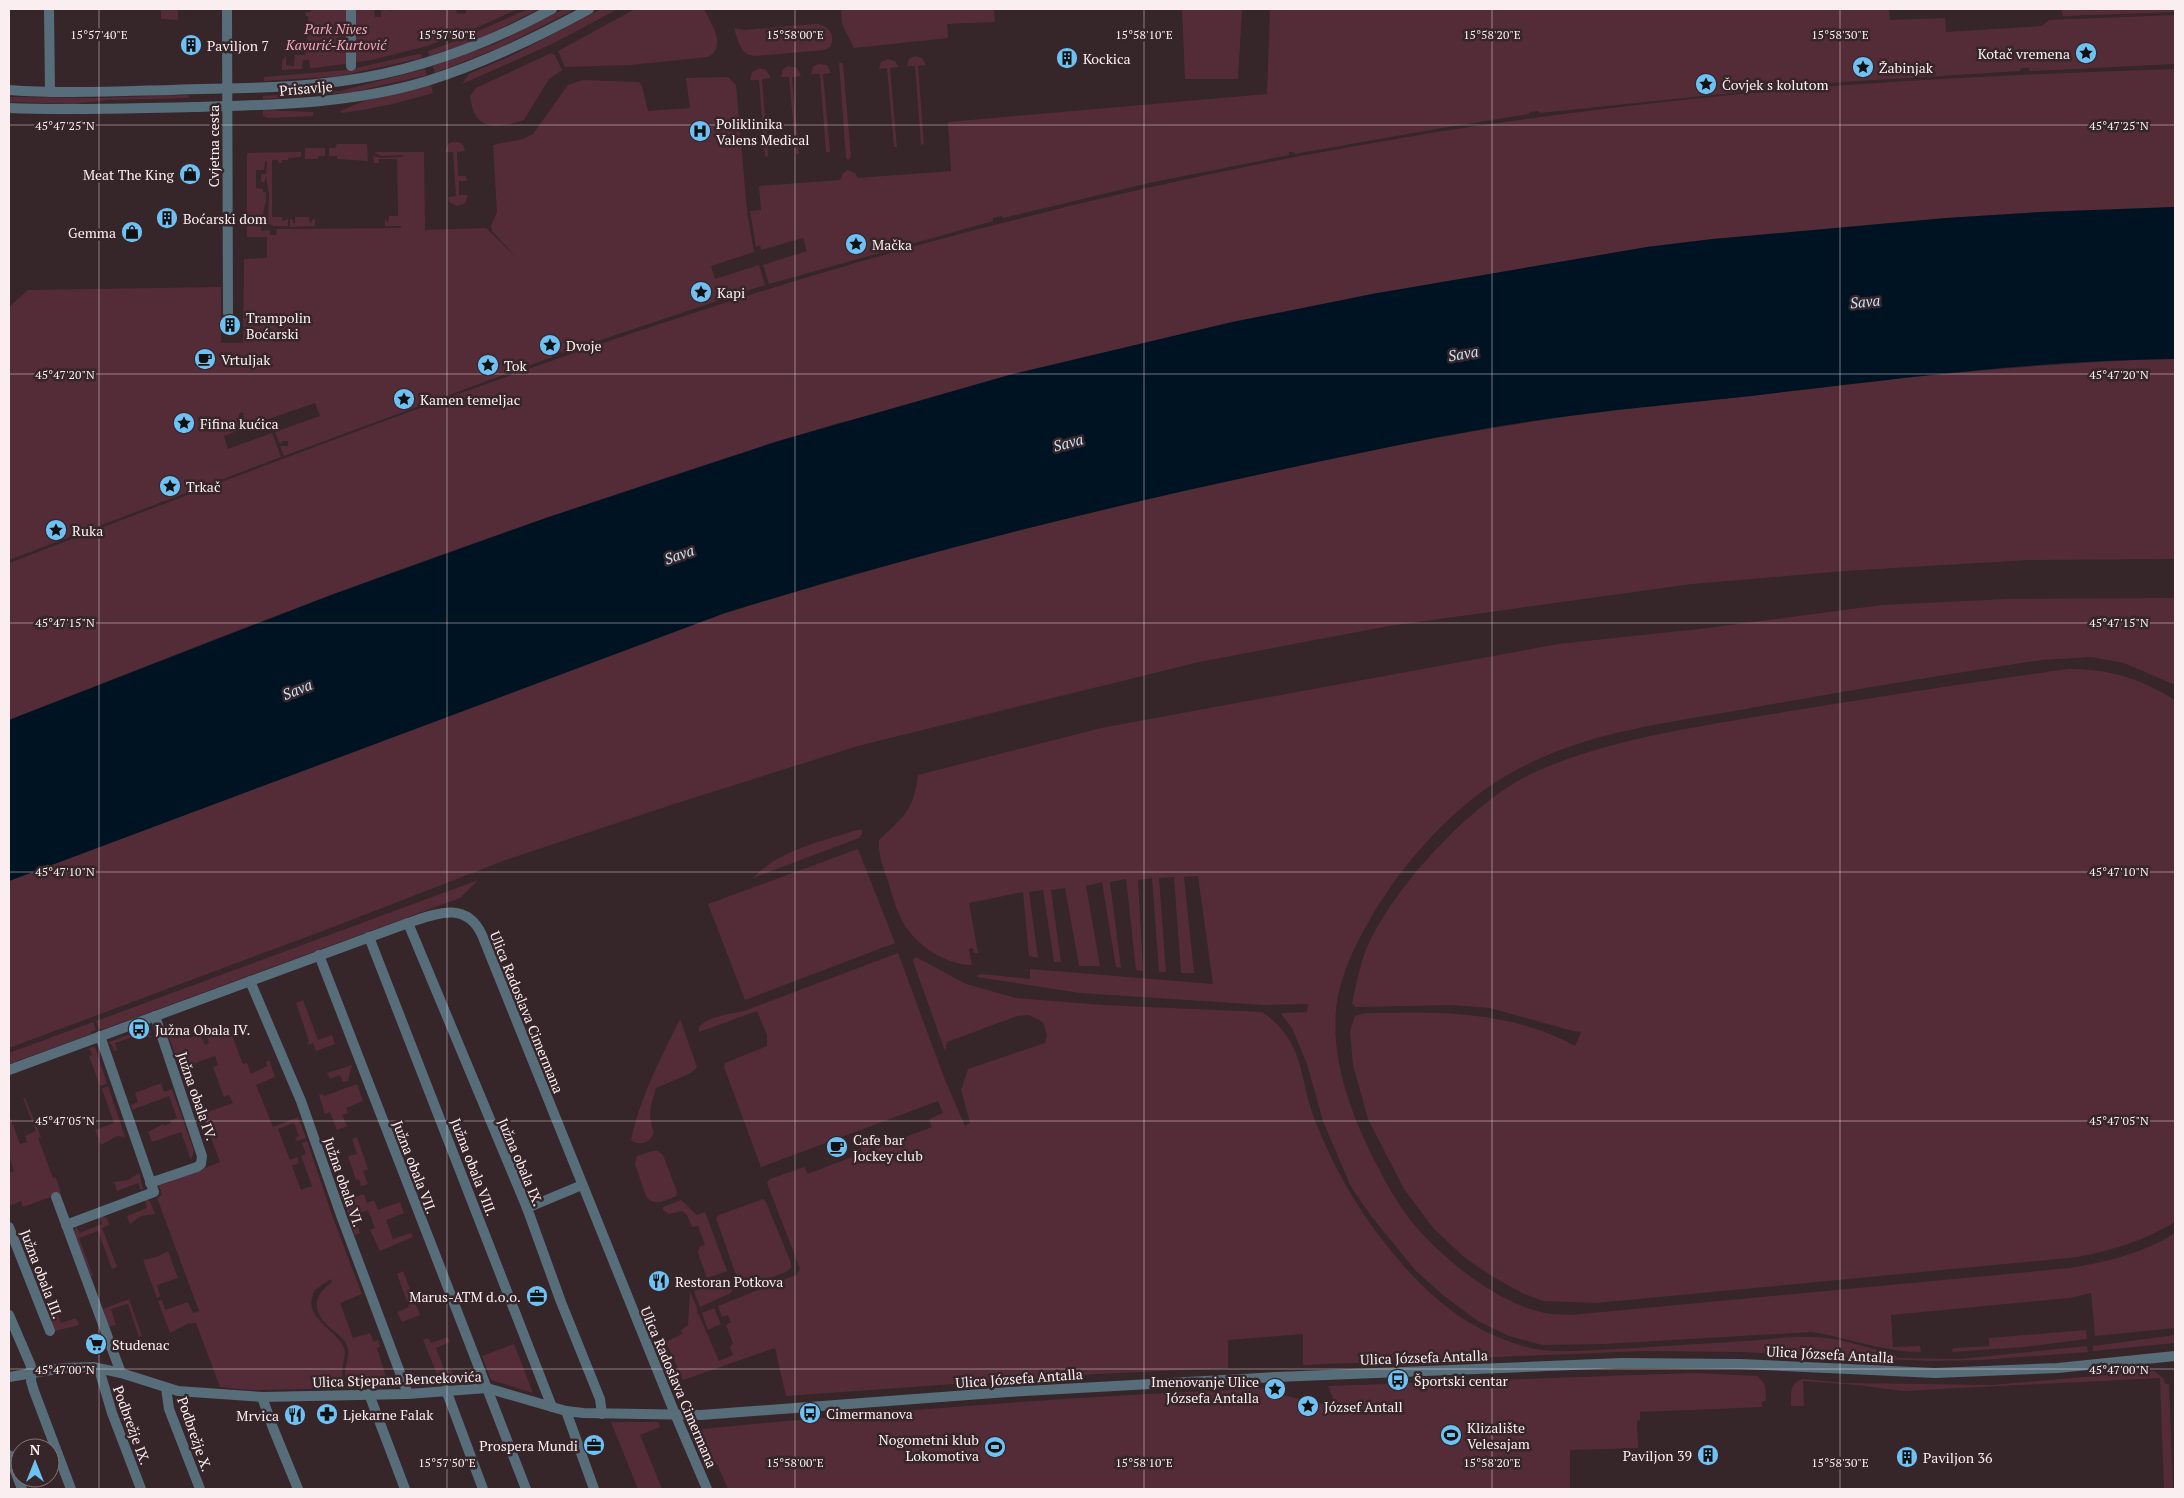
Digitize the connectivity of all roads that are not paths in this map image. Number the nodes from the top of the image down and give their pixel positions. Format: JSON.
{"nodes":[{"id":1,"x":49,"y":9,"type":"edge"},
{"id":2,"x":228,"y":9,"type":"edge"},
{"id":3,"x":351,"y":9,"type":"edge"},
{"id":4,"x":552,"y":9,"type":"edge"},
{"id":5,"x":588,"y":9,"type":"edge"},
{"id":6,"x":351,"y":66,"type":"dead end"},
{"id":7,"x":227,"y":88,"type":"junction"},
{"id":8,"x":9,"y":90,"type":"edge"},
{"id":9,"x":50,"y":92,"type":"junction"},
{"id":10,"x":227,"y":106,"type":"junction"},
{"id":11,"x":9,"y":108,"type":"edge"},
{"id":12,"x":228,"y":313,"type":"dead end"},
{"id":13,"x":408,"y":923,"type":"junction"},
{"id":14,"x":369,"y":937,"type":"junction"},
{"id":15,"x":319,"y":956,"type":"junction"},
{"id":16,"x":250,"y":981,"type":"junction"},
{"id":17,"x":155,"y":1016,"type":"junction"},
{"id":18,"x":100,"y":1036,"type":"junction"},
{"id":19,"x":9,"y":1070,"type":"edge"},
{"id":20,"x":582,"y":1185,"type":"junction"},
{"id":21,"x":152,"y":1188,"type":"junction"},
{"id":22,"x":56,"y":1197,"type":"dead end"},
{"id":23,"x":526,"y":1208,"type":"junction"},
{"id":24,"x":66,"y":1225,"type":"junction"},
{"id":25,"x":9,"y":1227,"type":"edge"},
{"id":26,"x":9,"y":1315,"type":"edge"},
{"id":27,"x":50,"y":1331,"type":"dead end"},
{"id":28,"x":2175,"y":1356,"type":"edge"},
{"id":29,"x":99,"y":1368,"type":"junction"},
{"id":30,"x":31,"y":1373,"type":"junction"},
{"id":31,"x":121,"y":1373,"type":"junction"},
{"id":32,"x":9,"y":1377,"type":"edge"},
{"id":33,"x":166,"y":1388,"type":"junction"},
{"id":34,"x":487,"y":1388,"type":"junction"},
{"id":35,"x":446,"y":1390,"type":"junction"},
{"id":36,"x":369,"y":1394,"type":"junction"},
{"id":37,"x":408,"y":1394,"type":"junction"},
{"id":38,"x":262,"y":1397,"type":"junction"},
{"id":39,"x":552,"y":1407,"type":"junction"},
{"id":40,"x":566,"y":1411,"type":"junction"},
{"id":41,"x":602,"y":1414,"type":"junction"},
{"id":42,"x":675,"y":1414,"type":"junction"},
{"id":43,"x":9,"y":1455,"type":"edge"},
{"id":44,"x":22,"y":1489,"type":"edge"},
{"id":45,"x":71,"y":1489,"type":"edge"},
{"id":46,"x":141,"y":1489,"type":"edge"},
{"id":47,"x":200,"y":1489,"type":"edge"},
{"id":48,"x":298,"y":1489,"type":"edge"},
{"id":49,"x":405,"y":1489,"type":"edge"},
{"id":50,"x":483,"y":1489,"type":"edge"},
{"id":51,"x":526,"y":1489,"type":"edge"},
{"id":52,"x":594,"y":1489,"type":"edge"},
{"id":53,"x":707,"y":1489,"type":"edge"}],
"edges":[{"from":1,"to":9,"type":"street"},
{"from":2,"to":7,"type":"street","name":"Cvjetna cesta"},
{"from":3,"to":6,"type":"street"},
{"from":4,"to":7,"type":"street","name":"Prisavlje"},
{"from":5,"to":10,"type":"street","name":"Prisavlje"},
{"from":7,"to":9,"type":"street","name":"Prisavlje"},
{"from":7,"to":10,"type":"street","name":"Cvjetna cesta"},
{"from":8,"to":9,"type":"street","name":"Prisavlje"},
{"from":10,"to":11,"type":"street","name":"Prisavlje"},
{"from":10,"to":12,"type":"street","name":"Cvjetna cesta"},
{"from":13,"to":14,"type":"street","name":"Ulica Radoslava Cimermana"},
{"from":13,"to":20,"type":"street","name":"Ulica Radoslava Cimermana"},
{"from":13,"to":23,"type":"street","name":"Južna obala IX."},
{"from":14,"to":15,"type":"street","name":"Ulica Radoslava Cimermana"},
{"from":14,"to":39,"type":"street","name":"Južna obala VIII."},
{"from":15,"to":16,"type":"street","name":"Ulica Radoslava Cimermana"},
{"from":15,"to":34,"type":"street","name":"Južna obala VII."},
{"from":16,"to":17,"type":"street","name":"Ulica Radoslava Cimermana"},
{"from":16,"to":37,"type":"street","name":"Južna obala VI."},
{"from":17,"to":18,"type":"street","name":"Ulica Radoslava Cimermana"},
{"from":17,"to":21,"type":"street","name":"Južna obala IV."},
{"from":18,"to":19,"type":"street","name":"Ulica Radoslava Cimermana"},
{"from":18,"to":21,"type":"street"},
{"from":20,"to":23,"type":"street"},
{"from":20,"to":42,"type":"street","name":"Ulica Radoslava Cimermana"},
{"from":21,"to":24,"type":"street"},
{"from":22,"to":24,"type":"street"},
{"from":23,"to":41,"type":"street","name":"Južna obala IX."},
{"from":24,"to":31,"type":"street"},
{"from":25,"to":27,"type":"street","name":"Južna obala III."},
{"from":26,"to":30,"type":"street"},
{"from":28,"to":42,"type":"street","name":"Ulica Józsefa Antalla"},
{"from":29,"to":30,"type":"street","name":"Ulica Stjepana Bencekovića"},
{"from":29,"to":31,"type":"street","name":"Ulica Stjepana Bencekovića"},
{"from":29,"to":46,"type":"street","name":"Podbrežje IX."},
{"from":30,"to":32,"type":"street","name":"Ulica Stjepana Bencekovića"},
{"from":30,"to":45,"type":"street"},
{"from":31,"to":33,"type":"street","name":"Ulica Stjepana Bencekovića"},
{"from":33,"to":38,"type":"street","name":"Ulica Stjepana Bencekovića"},
{"from":33,"to":47,"type":"street","name":"Podbrežje X."},
{"from":34,"to":35,"type":"street","name":"Ulica Stjepana Bencekovića"},
{"from":34,"to":39,"type":"street","name":"Ulica Stjepana Bencekovića"},
{"from":34,"to":51,"type":"street","name":"Južna obala VII."},
{"from":35,"to":37,"type":"street","name":"Ulica Stjepana Bencekovića"},
{"from":35,"to":50,"type":"street"},
{"from":36,"to":37,"type":"street","name":"Ulica Stjepana Bencekovića"},
{"from":36,"to":38,"type":"street","name":"Ulica Stjepana Bencekovića"},
{"from":36,"to":49,"type":"street"},
{"from":38,"to":48,"type":"street"},
{"from":39,"to":40,"type":"street","name":"Ulica Stjepana Bencekovića"},
{"from":40,"to":41,"type":"street","name":"Ulica Stjepana Bencekovića"},
{"from":40,"to":52,"type":"street"},
{"from":41,"to":42,"type":"street","name":"Ulica Stjepana Bencekovića"},
{"from":42,"to":53,"type":"street","name":"Ulica Radoslava Cimermana"},
{"from":43,"to":44,"type":"street"}]}
